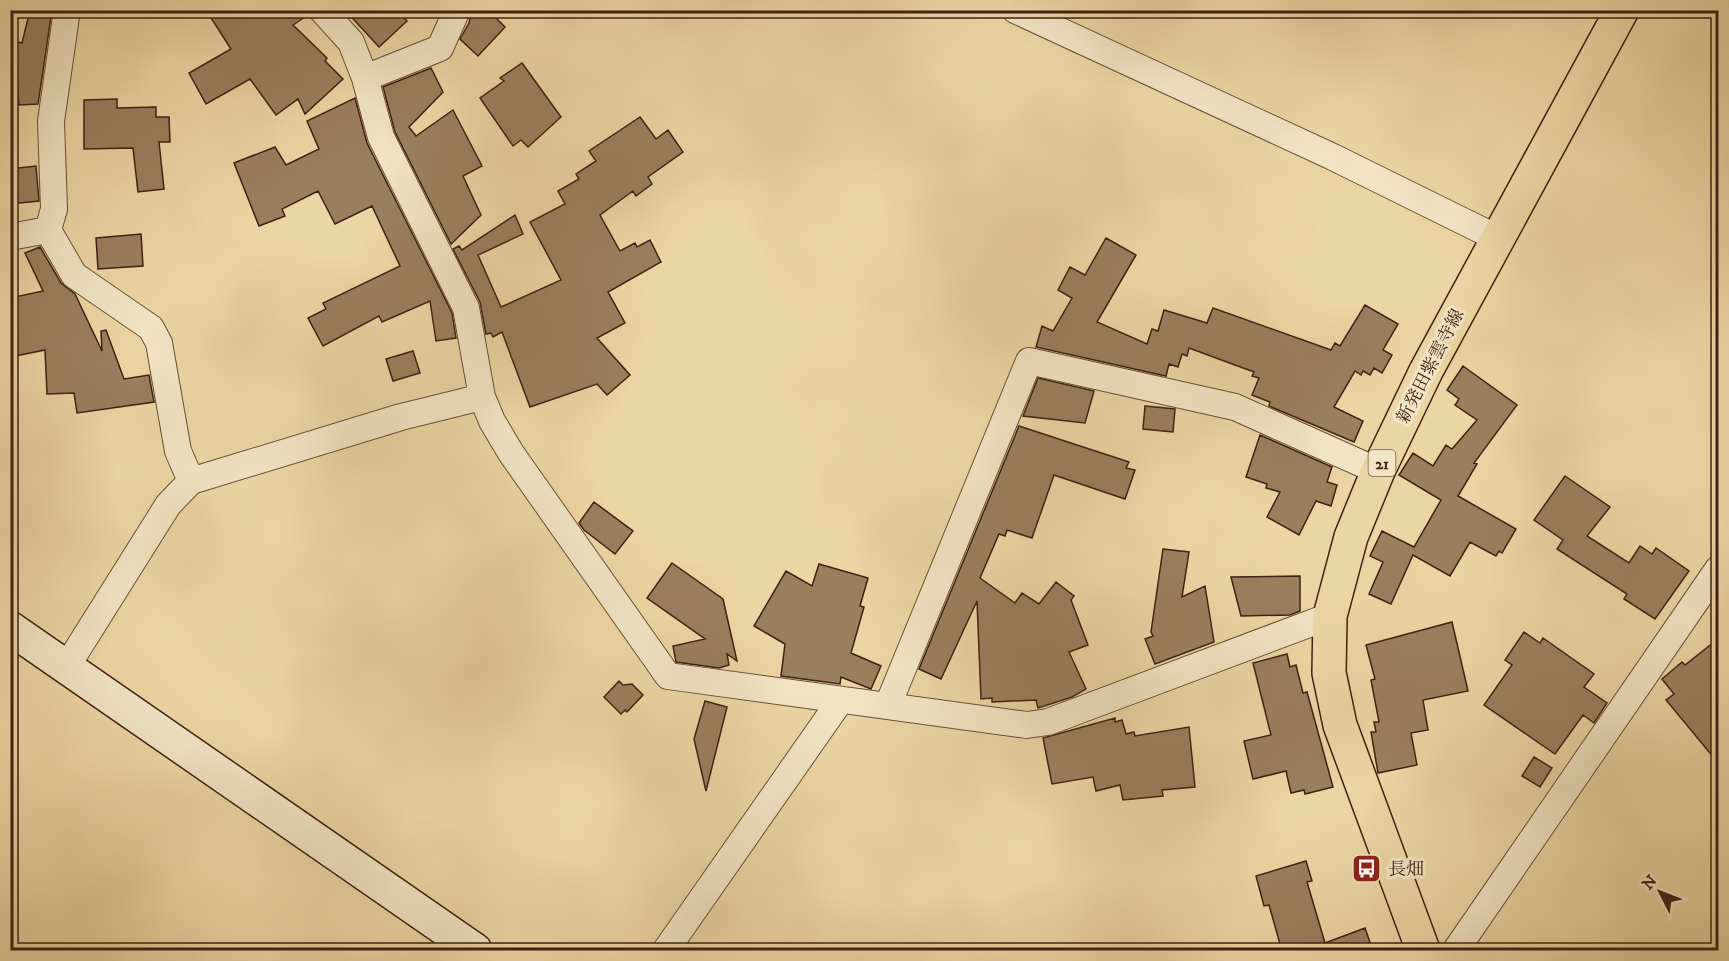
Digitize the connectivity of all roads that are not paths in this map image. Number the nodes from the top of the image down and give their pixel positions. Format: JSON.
{"nodes":[{"id":1,"x":67,"y":10,"type":"edge"},
{"id":2,"x":322,"y":10,"type":"edge"},
{"id":3,"x":457,"y":10,"type":"edge"},
{"id":4,"x":1016,"y":10,"type":"edge"},
{"id":5,"x":1622,"y":10,"type":"edge"},
{"id":6,"x":365,"y":78,"type":"junction"},
{"id":7,"x":48,"y":230,"type":"junction"},
{"id":8,"x":10,"y":237,"type":"edge"},
{"id":9,"x":1497,"y":238,"type":"junction"},
{"id":10,"x":482,"y":397,"type":"junction"},
{"id":11,"x":1378,"y":471,"type":"junction"},
{"id":12,"x":191,"y":481,"type":"junction"},
{"id":13,"x":1719,"y":569,"type":"edge"},
{"id":14,"x":1330,"y":616,"type":"junction"},
{"id":15,"x":10,"y":628,"type":"edge"},
{"id":16,"x":67,"y":666,"type":"junction"},
{"id":17,"x":840,"y":701,"type":"junction"},
{"id":18,"x":888,"y":705,"type":"junction"},
{"id":19,"x":475,"y":951,"type":"edge"},
{"id":20,"x":666,"y":951,"type":"edge"},
{"id":21,"x":1423,"y":951,"type":"edge"},
{"id":22,"x":1456,"y":951,"type":"edge"}],
"edges":[{"from":1,"to":7,"type":"street"},
{"from":2,"to":6,"type":"street"},
{"from":3,"to":6,"type":"street"},
{"from":4,"to":9,"type":"street"},
{"from":5,"to":9,"type":"main road","name":"新発田紫雲寺線","number":"21"},
{"from":6,"to":10,"type":"street"},
{"from":7,"to":8,"type":"street"},
{"from":7,"to":12,"type":"street"},
{"from":9,"to":11,"type":"main road","name":"新発田紫雲寺線","number":"21"},
{"from":10,"to":12,"type":"street"},
{"from":10,"to":17,"type":"street"},
{"from":11,"to":14,"type":"main road","name":"新発田紫雲寺線","number":"21"},
{"from":11,"to":18,"type":"street"},
{"from":12,"to":16,"type":"street"},
{"from":13,"to":22,"type":"street"},
{"from":14,"to":18,"type":"street"},
{"from":14,"to":21,"type":"main road","name":"新発田紫雲寺線","number":"21"},
{"from":15,"to":16,"type":"street"},
{"from":16,"to":19,"type":"street"},
{"from":17,"to":18,"type":"street"},
{"from":17,"to":20,"type":"street"}]}
